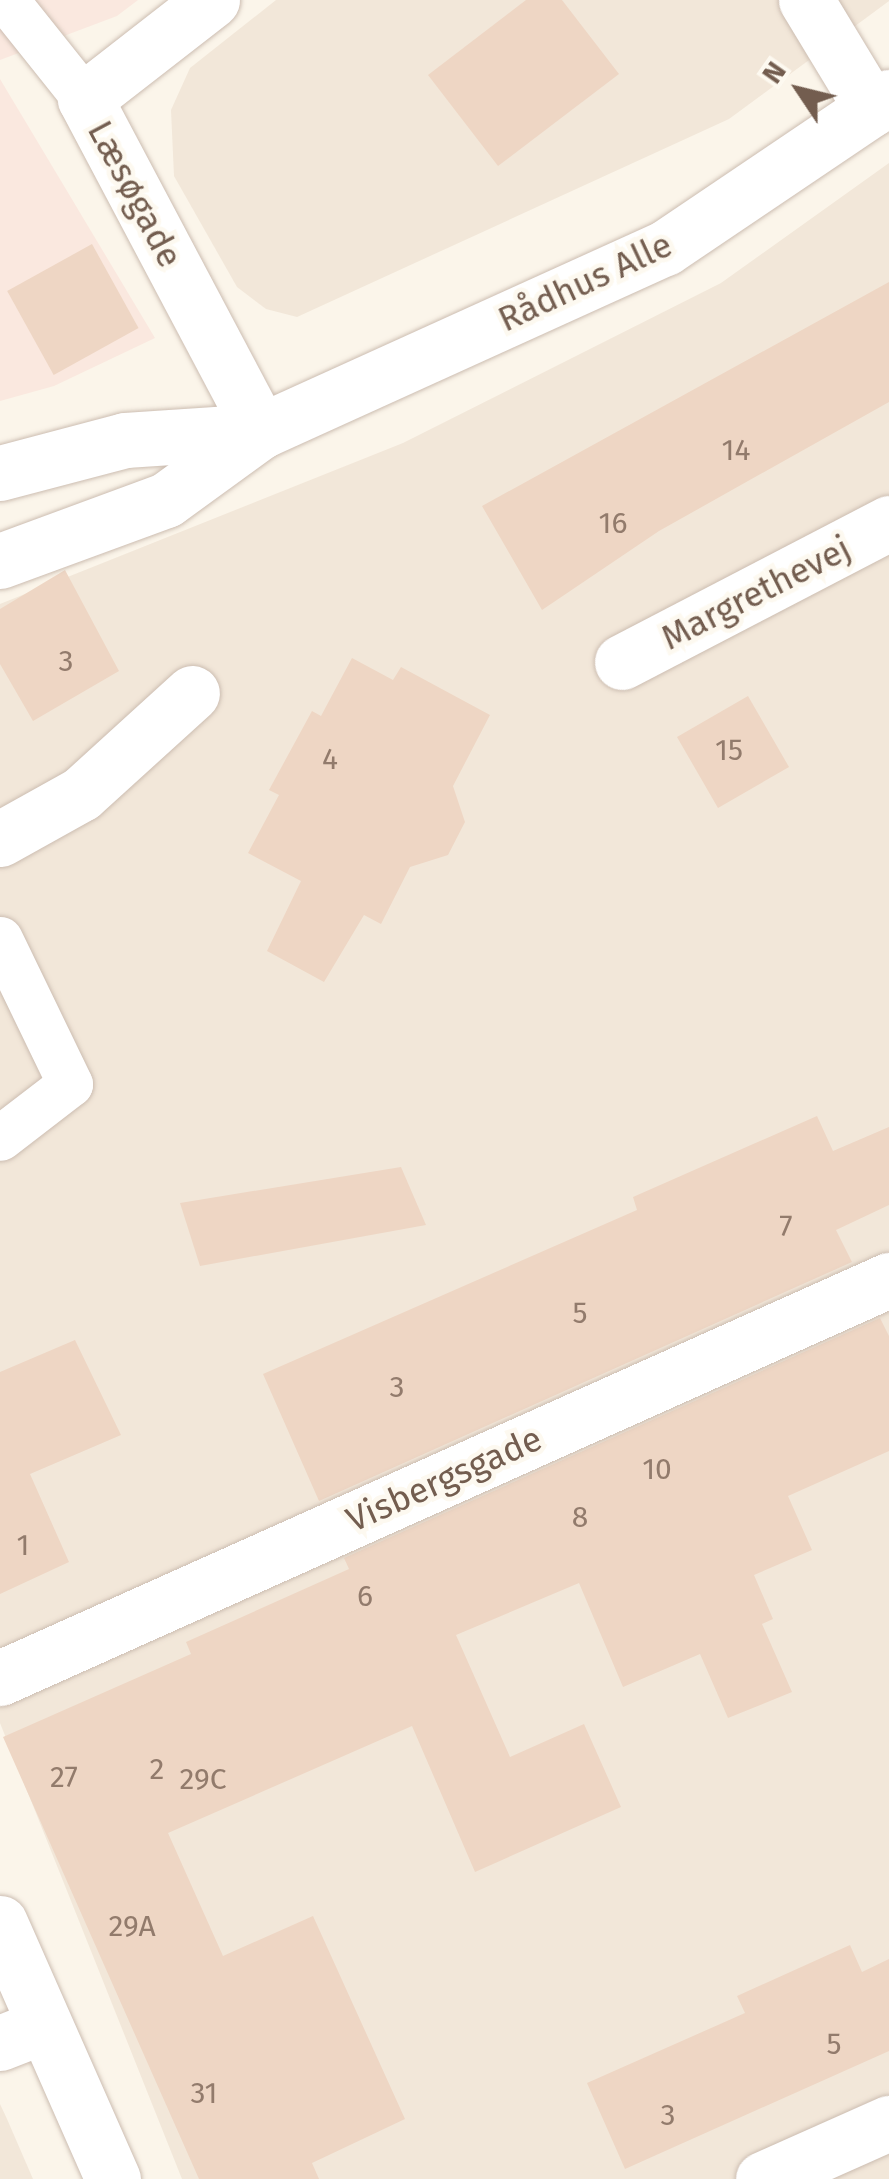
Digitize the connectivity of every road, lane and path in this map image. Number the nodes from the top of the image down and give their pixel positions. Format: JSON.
{"nodes":[{"id":1,"x":6,"y":0,"type":"edge"},
{"id":2,"x":212,"y":0,"type":"edge"},
{"id":3,"x":806,"y":0,"type":"edge"},
{"id":4,"x":85,"y":99,"type":"junction"},
{"id":5,"x":881,"y":103,"type":"edge"},
{"id":6,"x":261,"y":431,"type":"junction"},
{"id":7,"x":0,"y":473,"type":"edge"},
{"id":8,"x":889,"y":523,"type":"edge"},
{"id":9,"x":0,"y":561,"type":"edge"},
{"id":10,"x":622,"y":662,"type":"dead end"},
{"id":11,"x":192,"y":693,"type":"dead end"},
{"id":12,"x":0,"y":839,"type":"edge"},
{"id":13,"x":0,"y":939,"type":"edge"},
{"id":14,"x":0,"y":1138,"type":"edge"},
{"id":15,"x":889,"y":1280,"type":"edge"},
{"id":16,"x":0,"y":1678,"type":"edge"},
{"id":17,"x":0,"y":1924,"type":"edge"},
{"id":18,"x":21,"y":2035,"type":"edge"},
{"id":19,"x":889,"y":2123,"type":"edge"},
{"id":20,"x":113,"y":2179,"type":"edge"},
{"id":21,"x":763,"y":2179,"type":"edge"}],
"edges":[{"from":1,"to":4,"type":"lane"},
{"from":2,"to":4,"type":"street","name":"Læsøgade"},
{"from":3,"to":5,"type":"street"},
{"from":4,"to":6,"type":"street","name":"Læsøgade"},
{"from":5,"to":6,"type":"street","name":"Rådhus Alle"},
{"from":6,"to":7,"type":"street","name":"Rådhus Alle"},
{"from":6,"to":9,"type":"street","name":"Rådhus Alle"},
{"from":8,"to":10,"type":"street","name":"Margrethevej"},
{"from":11,"to":12,"type":"street"},
{"from":13,"to":14,"type":"lane"},
{"from":15,"to":16,"type":"street","name":"Visbergsgade"},
{"from":17,"to":18,"type":"street"},
{"from":18,"to":20,"type":"street"},
{"from":19,"to":21,"type":"street"}]}
